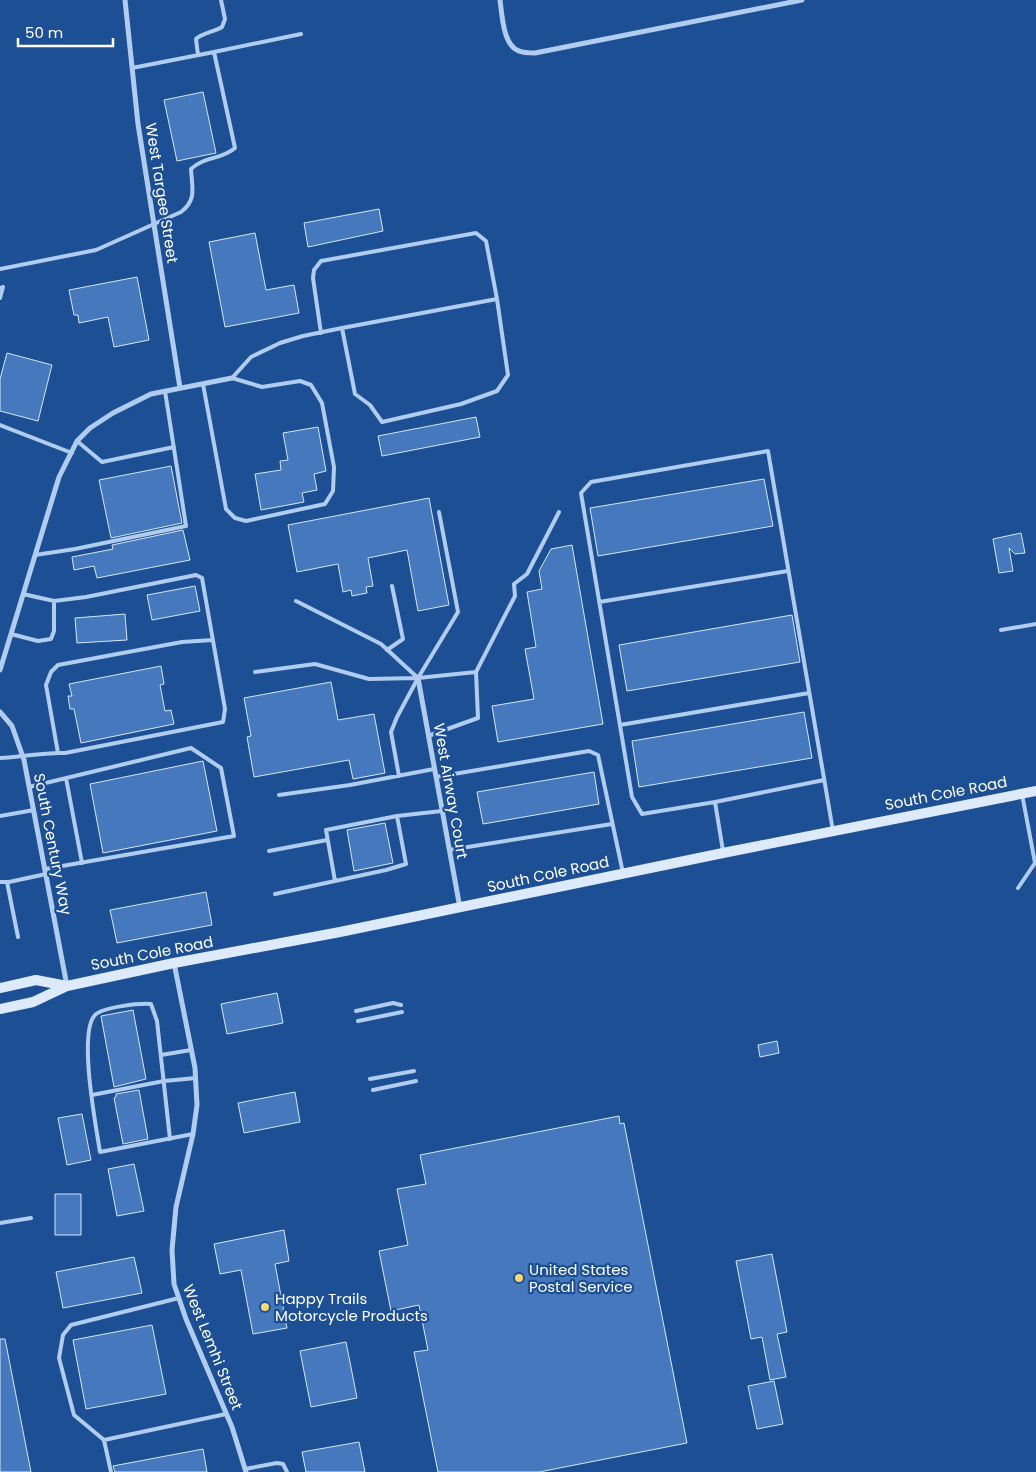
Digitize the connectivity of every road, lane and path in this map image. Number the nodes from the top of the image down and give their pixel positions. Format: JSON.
{"nodes":[{"id":1,"x":125,"y":0,"type":"edge"},
{"id":2,"x":221,"y":0,"type":"edge"},
{"id":3,"x":500,"y":0,"type":"edge"},
{"id":4,"x":802,"y":0,"type":"edge"},
{"id":5,"x":301,"y":34,"type":"dead end"},
{"id":6,"x":214,"y":52,"type":"junction"},
{"id":7,"x":198,"y":55,"type":"junction"},
{"id":8,"x":132,"y":68,"type":"junction"},
{"id":9,"x":153,"y":225,"type":"junction"},
{"id":10,"x":0,"y":269,"type":"edge"},
{"id":11,"x":0,"y":288,"type":"edge"},
{"id":12,"x":0,"y":298,"type":"edge"},
{"id":13,"x":496,"y":299,"type":"junction"},
{"id":14,"x":342,"y":328,"type":"junction"},
{"id":15,"x":321,"y":332,"type":"junction"},
{"id":16,"x":232,"y":378,"type":"junction"},
{"id":17,"x":203,"y":384,"type":"junction"},
{"id":18,"x":180,"y":388,"type":"junction"},
{"id":19,"x":165,"y":392,"type":"junction"},
{"id":20,"x":0,"y":425,"type":"edge"},
{"id":21,"x":77,"y":441,"type":"junction"},
{"id":22,"x":174,"y":447,"type":"junction"},
{"id":23,"x":72,"y":452,"type":"junction"},
{"id":24,"x":439,"y":512,"type":"dead end"},
{"id":25,"x":560,"y":512,"type":"dead end"},
{"id":26,"x":35,"y":555,"type":"junction"},
{"id":27,"x":788,"y":571,"type":"junction"},
{"id":28,"x":392,"y":586,"type":"dead end"},
{"id":29,"x":23,"y":594,"type":"junction"},
{"id":30,"x":54,"y":601,"type":"junction"},
{"id":31,"x":296,"y":601,"type":"dead end"},
{"id":32,"x":599,"y":602,"type":"junction"},
{"id":33,"x":1036,"y":624,"type":"edge"},
{"id":34,"x":1001,"y":630,"type":"dead end"},
{"id":35,"x":11,"y":634,"type":"junction"},
{"id":36,"x":213,"y":640,"type":"junction"},
{"id":37,"x":387,"y":650,"type":"junction"},
{"id":38,"x":0,"y":670,"type":"edge"},
{"id":39,"x":255,"y":672,"type":"dead end"},
{"id":40,"x":476,"y":672,"type":"junction"},
{"id":41,"x":418,"y":678,"type":"junction"},
{"id":42,"x":809,"y":693,"type":"junction"},
{"id":43,"x":0,"y":712,"type":"edge"},
{"id":44,"x":620,"y":725,"type":"junction"},
{"id":45,"x":428,"y":736,"type":"junction"},
{"id":46,"x":58,"y":753,"type":"junction"},
{"id":47,"x":23,"y":757,"type":"junction"},
{"id":48,"x":0,"y":758,"type":"edge"},
{"id":49,"x":434,"y":768,"type":"junction"},
{"id":50,"x":398,"y":776,"type":"junction"},
{"id":51,"x":436,"y":777,"type":"junction"},
{"id":52,"x":66,"y":778,"type":"junction"},
{"id":53,"x":824,"y":780,"type":"junction"},
{"id":54,"x":29,"y":787,"type":"junction"},
{"id":55,"x":1036,"y":791,"type":"edge"},
{"id":56,"x":1022,"y":794,"type":"junction"},
{"id":57,"x":279,"y":795,"type":"dead end"},
{"id":58,"x":715,"y":802,"type":"junction"},
{"id":59,"x":34,"y":810,"type":"junction"},
{"id":60,"x":442,"y":811,"type":"junction"},
{"id":61,"x":0,"y":816,"type":"edge"},
{"id":62,"x":397,"y":816,"type":"junction"},
{"id":63,"x":612,"y":824,"type":"junction"},
{"id":64,"x":833,"y":831,"type":"junction"},
{"id":65,"x":327,"y":840,"type":"junction"},
{"id":66,"x":449,"y":850,"type":"junction"},
{"id":67,"x":269,"y":851,"type":"dead end"},
{"id":68,"x":724,"y":853,"type":"junction"},
{"id":69,"x":82,"y":862,"type":"junction"},
{"id":70,"x":45,"y":872,"type":"junction"},
{"id":71,"x":623,"y":874,"type":"junction"},
{"id":72,"x":335,"y":881,"type":"junction"},
{"id":73,"x":0,"y":882,"type":"edge"},
{"id":74,"x":7,"y":882,"type":"junction"},
{"id":75,"x":1018,"y":888,"type":"dead end"},
{"id":76,"x":274,"y":894,"type":"dead end"},
{"id":77,"x":460,"y":908,"type":"junction"},
{"id":78,"x":18,"y":937,"type":"dead end"},
{"id":79,"x":174,"y":964,"type":"junction"},
{"id":80,"x":67,"y":986,"type":"junction"},
{"id":81,"x":0,"y":988,"type":"edge"},
{"id":82,"x":401,"y":1005,"type":"dead end"},
{"id":83,"x":0,"y":1008,"type":"edge"},
{"id":84,"x":356,"y":1011,"type":"dead end"},
{"id":85,"x":402,"y":1012,"type":"dead end"},
{"id":86,"x":358,"y":1021,"type":"dead end"},
{"id":87,"x":191,"y":1050,"type":"junction"},
{"id":88,"x":161,"y":1055,"type":"junction"},
{"id":89,"x":414,"y":1071,"type":"dead end"},
{"id":90,"x":196,"y":1078,"type":"junction"},
{"id":91,"x":370,"y":1080,"type":"dead end"},
{"id":92,"x":164,"y":1081,"type":"junction"},
{"id":93,"x":416,"y":1081,"type":"dead end"},
{"id":94,"x":373,"y":1090,"type":"dead end"},
{"id":95,"x":92,"y":1095,"type":"junction"},
{"id":96,"x":193,"y":1134,"type":"junction"},
{"id":97,"x":170,"y":1139,"type":"junction"},
{"id":98,"x":31,"y":1218,"type":"dead end"},
{"id":99,"x":0,"y":1223,"type":"edge"},
{"id":100,"x":179,"y":1298,"type":"junction"},
{"id":101,"x":226,"y":1414,"type":"junction"},
{"id":102,"x":104,"y":1440,"type":"junction"},
{"id":103,"x":246,"y":1470,"type":"edge"},
{"id":104,"x":111,"y":1472,"type":"edge"},
{"id":105,"x":287,"y":1472,"type":"edge"}],
"edges":[{"from":1,"to":8,"type":"street","name":"West Targee Street"},
{"from":2,"to":7,"type":"lane"},
{"from":3,"to":4,"type":"street"},
{"from":5,"to":6,"type":"lane"},
{"from":6,"to":7,"type":"lane"},
{"from":6,"to":9,"type":"lane"},
{"from":7,"to":8,"type":"lane"},
{"from":8,"to":9,"type":"street","name":"West Targee Street"},
{"from":9,"to":10,"type":"lane"},
{"from":9,"to":18,"type":"street","name":"West Targee Street"},
{"from":11,"to":12,"type":"lane"},
{"from":13,"to":14,"type":"lane"},
{"from":13,"to":14,"type":"lane"},
{"from":13,"to":15,"type":"lane"},
{"from":14,"to":15,"type":"lane"},
{"from":15,"to":16,"type":"lane"},
{"from":16,"to":17,"type":"street"},
{"from":16,"to":17,"type":"lane"},
{"from":17,"to":18,"type":"street"},
{"from":18,"to":19,"type":"street"},
{"from":19,"to":21,"type":"street"},
{"from":19,"to":22,"type":"lane"},
{"from":20,"to":23,"type":"lane"},
{"from":21,"to":22,"type":"lane"},
{"from":21,"to":23,"type":"street"},
{"from":22,"to":26,"type":"lane"},
{"from":23,"to":26,"type":"street"},
{"from":24,"to":41,"type":"lane"},
{"from":25,"to":40,"type":"lane"},
{"from":26,"to":29,"type":"street"},
{"from":27,"to":32,"type":"lane"},
{"from":27,"to":32,"type":"lane"},
{"from":27,"to":42,"type":"lane"},
{"from":28,"to":37,"type":"lane"},
{"from":29,"to":30,"type":"lane"},
{"from":29,"to":35,"type":"street"},
{"from":30,"to":35,"type":"lane"},
{"from":30,"to":36,"type":"lane"},
{"from":31,"to":37,"type":"lane"},
{"from":32,"to":44,"type":"lane"},
{"from":33,"to":34,"type":"lane"},
{"from":35,"to":38,"type":"street"},
{"from":36,"to":46,"type":"lane"},
{"from":36,"to":46,"type":"lane"},
{"from":37,"to":41,"type":"lane"},
{"from":39,"to":41,"type":"lane"},
{"from":40,"to":41,"type":"lane"},
{"from":40,"to":45,"type":"lane"},
{"from":41,"to":45,"type":"street","name":"West Airway Court"},
{"from":41,"to":50,"type":"lane"},
{"from":42,"to":44,"type":"lane"},
{"from":42,"to":53,"type":"lane"},
{"from":43,"to":47,"type":"street","name":"South Century Way"},
{"from":44,"to":58,"type":"lane"},
{"from":45,"to":49,"type":"street","name":"West Airway Court"},
{"from":46,"to":47,"type":"lane"},
{"from":47,"to":48,"type":"lane"},
{"from":47,"to":54,"type":"street","name":"South Century Way"},
{"from":49,"to":50,"type":"lane"},
{"from":49,"to":51,"type":"street","name":"West Airway Court"},
{"from":50,"to":57,"type":"lane"},
{"from":51,"to":60,"type":"street","name":"West Airway Court"},
{"from":51,"to":63,"type":"lane"},
{"from":52,"to":54,"type":"lane"},
{"from":52,"to":69,"type":"lane"},
{"from":52,"to":69,"type":"lane"},
{"from":53,"to":58,"type":"lane"},
{"from":53,"to":64,"type":"lane"},
{"from":54,"to":59,"type":"street","name":"South Century Way"},
{"from":55,"to":56,"type":"main road","name":"South Cole Road"},
{"from":56,"to":64,"type":"main road","name":"South Cole Road"},
{"from":56,"to":75,"type":"lane"},
{"from":58,"to":68,"type":"lane"},
{"from":59,"to":61,"type":"lane"},
{"from":59,"to":70,"type":"street","name":"South Century Way"},
{"from":60,"to":62,"type":"lane"},
{"from":60,"to":66,"type":"street","name":"West Airway Court"},
{"from":62,"to":65,"type":"lane"},
{"from":62,"to":72,"type":"lane"},
{"from":63,"to":66,"type":"lane"},
{"from":63,"to":71,"type":"lane"},
{"from":64,"to":68,"type":"main road","name":"South Cole Road"},
{"from":65,"to":67,"type":"lane"},
{"from":65,"to":72,"type":"lane"},
{"from":66,"to":77,"type":"street","name":"West Airway Court"},
{"from":68,"to":71,"type":"main road","name":"South Cole Road"},
{"from":69,"to":70,"type":"lane"},
{"from":70,"to":74,"type":"lane"},
{"from":70,"to":80,"type":"street","name":"South Century Way"},
{"from":71,"to":77,"type":"main road","name":"South Cole Road"},
{"from":72,"to":76,"type":"lane"},
{"from":73,"to":74,"type":"lane"},
{"from":74,"to":78,"type":"lane"},
{"from":77,"to":79,"type":"main road","name":"South Cole Road"},
{"from":79,"to":80,"type":"main road","name":"South Cole Road"},
{"from":79,"to":87,"type":"street","name":"West Lemhi Street"},
{"from":80,"to":81,"type":"main road","name":"South Cole Road"},
{"from":80,"to":83,"type":"main road","name":"South Cole Road"},
{"from":82,"to":84,"type":"lane"},
{"from":85,"to":86,"type":"lane"},
{"from":87,"to":88,"type":"lane"},
{"from":87,"to":90,"type":"street","name":"West Lemhi Street"},
{"from":88,"to":92,"type":"lane"},
{"from":88,"to":95,"type":"lane"},
{"from":89,"to":91,"type":"lane"},
{"from":90,"to":92,"type":"lane"},
{"from":90,"to":96,"type":"street","name":"West Lemhi Street"},
{"from":92,"to":95,"type":"lane"},
{"from":92,"to":97,"type":"lane"},
{"from":93,"to":94,"type":"lane"},
{"from":95,"to":97,"type":"lane"},
{"from":96,"to":97,"type":"lane"},
{"from":96,"to":100,"type":"street","name":"West Lemhi Street"},
{"from":98,"to":99,"type":"lane"},
{"from":100,"to":101,"type":"street","name":"West Lemhi Street"},
{"from":100,"to":102,"type":"lane"},
{"from":101,"to":102,"type":"lane"},
{"from":101,"to":103,"type":"street","name":"West Lemhi Street"},
{"from":102,"to":104,"type":"lane"},
{"from":103,"to":105,"type":"lane"}]}
